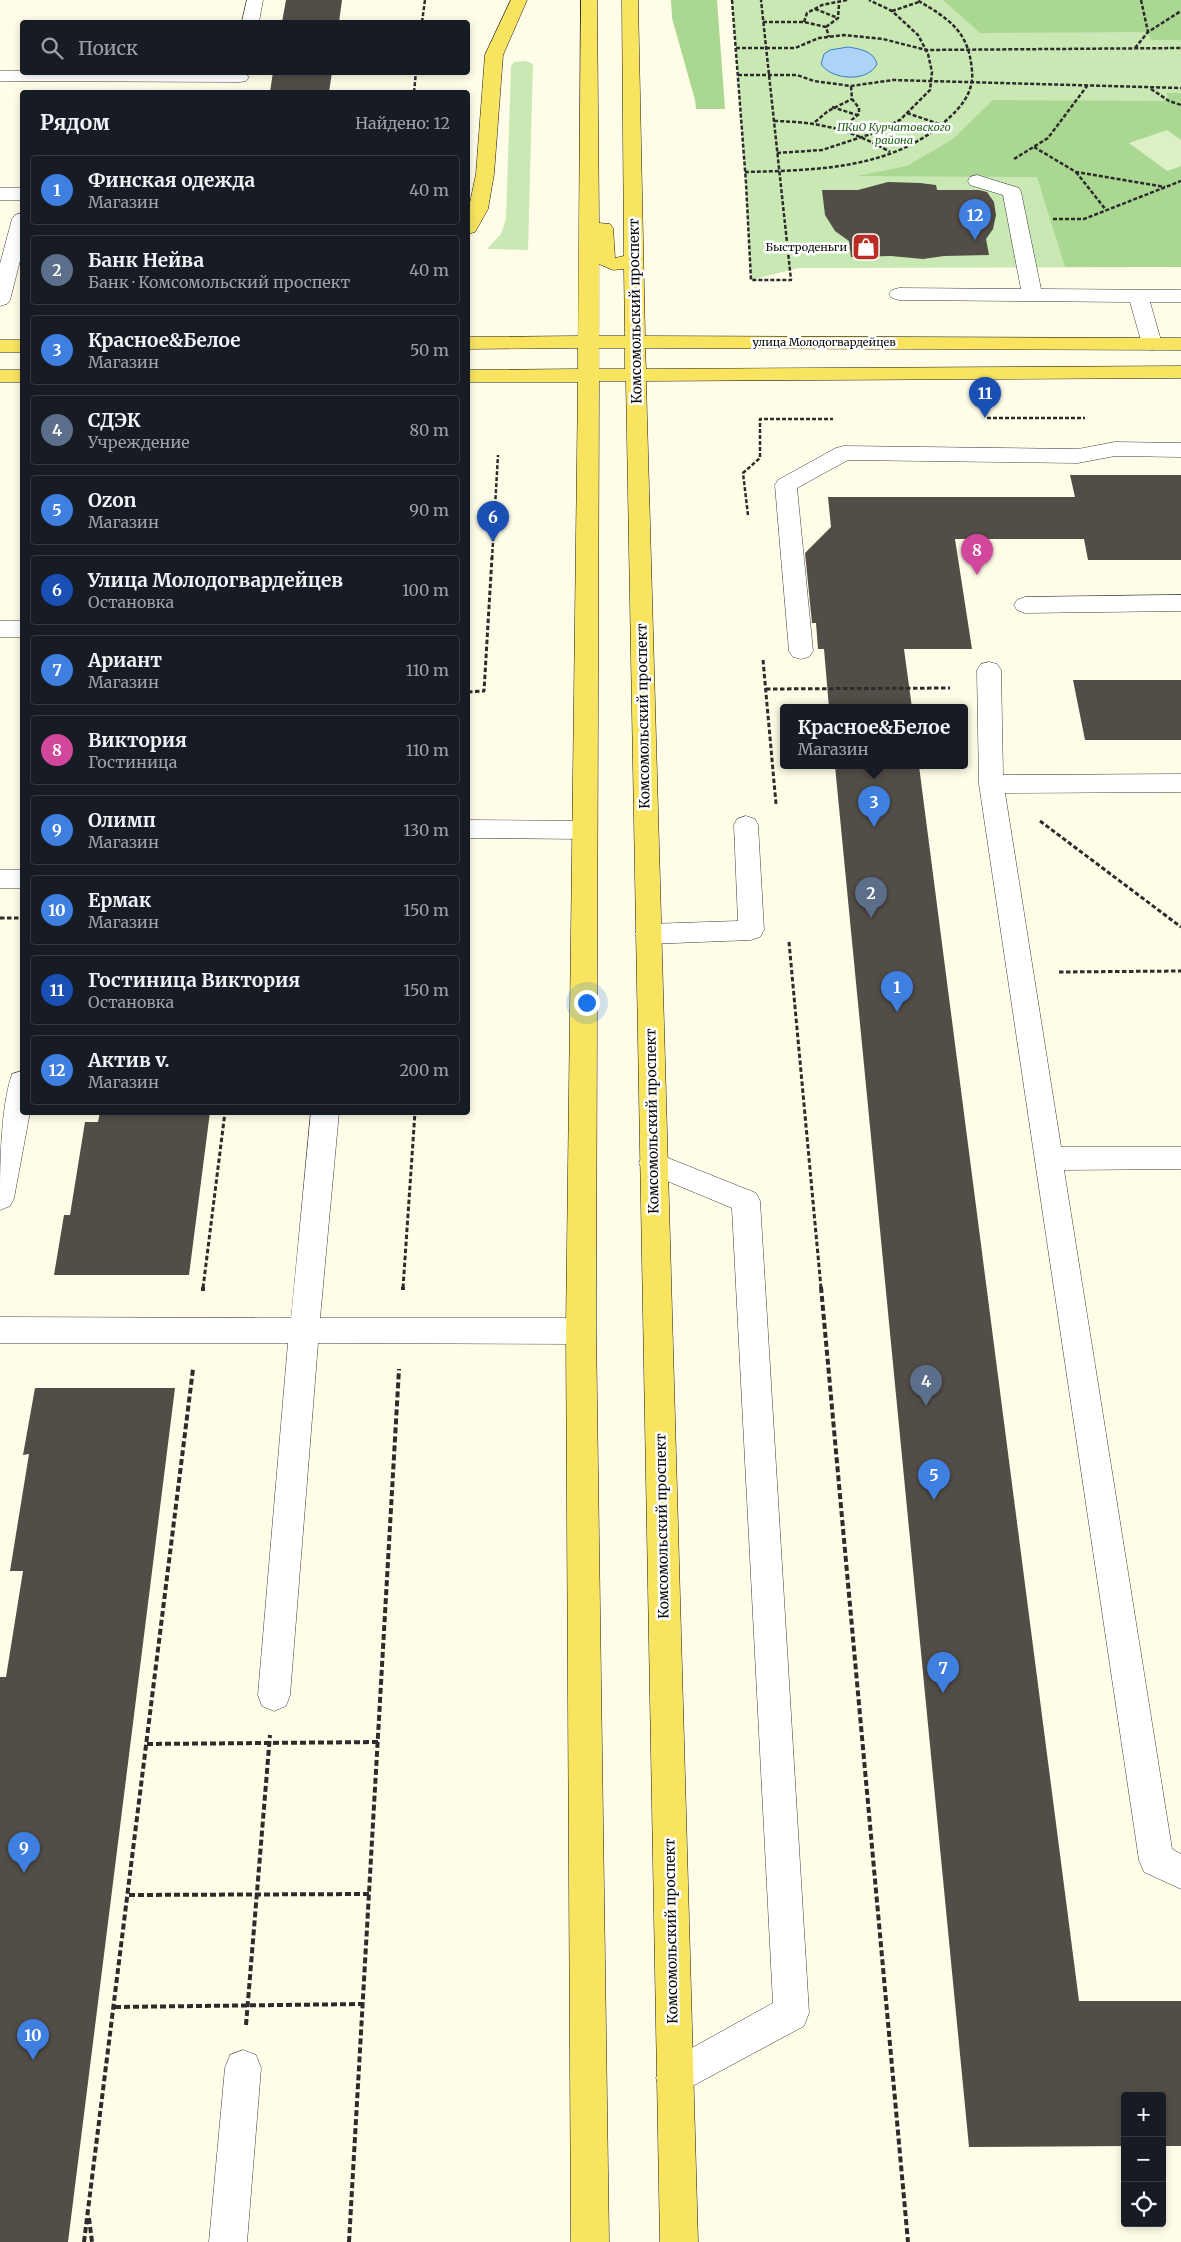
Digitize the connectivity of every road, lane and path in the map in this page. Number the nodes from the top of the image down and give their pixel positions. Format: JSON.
{"nodes":[{"id":1,"x":255,"y":0,"type":"edge"},
{"id":2,"x":425,"y":0,"type":"edge"},
{"id":3,"x":519,"y":0,"type":"edge"},
{"id":4,"x":589,"y":0,"type":"edge"},
{"id":5,"x":630,"y":0,"type":"edge"},
{"id":6,"x":732,"y":0,"type":"edge"},
{"id":7,"x":761,"y":0,"type":"edge"},
{"id":8,"x":847,"y":0,"type":"edge"},
{"id":9,"x":869,"y":0,"type":"edge"},
{"id":10,"x":1141,"y":0,"type":"edge"},
{"id":11,"x":918,"y":1,"type":"edge"},
{"id":12,"x":840,"y":4,"type":"junction"},
{"id":13,"x":815,"y":8,"type":"junction"},
{"id":14,"x":892,"y":11,"type":"junction"},
{"id":15,"x":1181,"y":11,"type":"edge"},
{"id":16,"x":838,"y":18,"type":"junction"},
{"id":17,"x":250,"y":20,"type":"edge"},
{"id":18,"x":422,"y":20,"type":"edge"},
{"id":19,"x":763,"y":22,"type":"junction"},
{"id":20,"x":804,"y":22,"type":"junction"},
{"id":21,"x":826,"y":27,"type":"junction"},
{"id":22,"x":1148,"y":32,"type":"junction"},
{"id":23,"x":829,"y":37,"type":"junction"},
{"id":24,"x":736,"y":48,"type":"junction"},
{"id":25,"x":766,"y":48,"type":"junction"},
{"id":26,"x":1181,"y":48,"type":"edge"},
{"id":27,"x":1135,"y":49,"type":"junction"},
{"id":28,"x":926,"y":50,"type":"junction"},
{"id":29,"x":970,"y":50,"type":"junction"},
{"id":30,"x":71,"y":75,"type":"edge"},
{"id":31,"x":156,"y":75,"type":"edge"},
{"id":32,"x":416,"y":75,"type":"edge"},
{"id":33,"x":738,"y":75,"type":"junction"},
{"id":34,"x":769,"y":75,"type":"junction"},
{"id":35,"x":0,"y":76,"type":"edge"},
{"id":36,"x":240,"y":81,"type":"edge"},
{"id":37,"x":931,"y":81,"type":"junction"},
{"id":38,"x":971,"y":82,"type":"junction"},
{"id":39,"x":851,"y":86,"type":"junction"},
{"id":40,"x":1087,"y":86,"type":"junction"},
{"id":41,"x":1150,"y":88,"type":"junction"},
{"id":42,"x":1181,"y":88,"type":"edge"},
{"id":43,"x":414,"y":90,"type":"edge"},
{"id":44,"x":852,"y":99,"type":"junction"},
{"id":45,"x":1181,"y":105,"type":"edge"},
{"id":46,"x":831,"y":107,"type":"junction"},
{"id":47,"x":907,"y":113,"type":"junction"},
{"id":48,"x":857,"y":116,"type":"junction"},
{"id":49,"x":774,"y":121,"type":"junction"},
{"id":50,"x":815,"y":122,"type":"junction"},
{"id":51,"x":943,"y":126,"type":"junction"},
{"id":52,"x":842,"y":129,"type":"junction"},
{"id":53,"x":865,"y":137,"type":"junction"},
{"id":54,"x":1034,"y":147,"type":"junction"},
{"id":55,"x":777,"y":153,"type":"junction"},
{"id":56,"x":890,"y":153,"type":"junction"},
{"id":57,"x":590,"y":160,"type":"junction"},
{"id":58,"x":779,"y":171,"type":"junction"},
{"id":59,"x":745,"y":172,"type":"junction"},
{"id":60,"x":1076,"y":172,"type":"junction"},
{"id":61,"x":977,"y":181,"type":"joint"},
{"id":62,"x":1181,"y":181,"type":"edge"},
{"id":63,"x":1165,"y":187,"type":"junction"},
{"id":64,"x":0,"y":194,"type":"edge"},
{"id":65,"x":20,"y":194,"type":"edge"},
{"id":66,"x":1106,"y":210,"type":"junction"},
{"id":67,"x":1018,"y":219,"type":"junction"},
{"id":68,"x":470,"y":225,"type":"edge"},
{"id":69,"x":20,"y":226,"type":"edge"},
{"id":70,"x":635,"y":254,"type":"junction"},
{"id":71,"x":899,"y":294,"type":"dead end"},
{"id":72,"x":1032,"y":295,"type":"junction"},
{"id":73,"x":1138,"y":296,"type":"junction"},
{"id":74,"x":1181,"y":296,"type":"edge"},
{"id":75,"x":0,"y":300,"type":"edge"},
{"id":76,"x":590,"y":342,"type":"junction"},
{"id":77,"x":636,"y":342,"type":"junction"},
{"id":78,"x":470,"y":343,"type":"edge"},
{"id":79,"x":1152,"y":344,"type":"junction"},
{"id":80,"x":1181,"y":344,"type":"edge"},
{"id":81,"x":0,"y":346,"type":"edge"},
{"id":82,"x":20,"y":346,"type":"edge"},
{"id":83,"x":1181,"y":372,"type":"edge"},
{"id":84,"x":588,"y":375,"type":"junction"},
{"id":85,"x":636,"y":375,"type":"junction"},
{"id":86,"x":0,"y":376,"type":"edge"},
{"id":87,"x":20,"y":376,"type":"edge"},
{"id":88,"x":470,"y":376,"type":"edge"},
{"id":89,"x":760,"y":419,"type":"dead end"},
{"id":90,"x":1181,"y":450,"type":"edge"},
{"id":91,"x":498,"y":455,"type":"dead end"},
{"id":92,"x":748,"y":522,"type":"dead end"},
{"id":93,"x":1181,"y":603,"type":"edge"},
{"id":94,"x":1025,"y":605,"type":"dead end"},
{"id":95,"x":0,"y":629,"type":"edge"},
{"id":96,"x":20,"y":629,"type":"edge"},
{"id":97,"x":801,"y":651,"type":"dead end"},
{"id":98,"x":763,"y":659,"type":"dead end"},
{"id":99,"x":990,"y":679,"type":"joint"},
{"id":100,"x":766,"y":689,"type":"junction"},
{"id":101,"x":470,"y":692,"type":"edge"},
{"id":102,"x":1181,"y":783,"type":"edge"},
{"id":103,"x":991,"y":784,"type":"junction"},
{"id":104,"x":777,"y":808,"type":"dead end"},
{"id":105,"x":746,"y":826,"type":"dead end"},
{"id":106,"x":470,"y":829,"type":"edge"},
{"id":107,"x":584,"y":830,"type":"junction"},
{"id":108,"x":0,"y":879,"type":"edge"},
{"id":109,"x":20,"y":879,"type":"edge"},
{"id":110,"x":0,"y":918,"type":"edge"},
{"id":111,"x":20,"y":918,"type":"edge"},
{"id":112,"x":1181,"y":927,"type":"edge"},
{"id":113,"x":648,"y":934,"type":"junction"},
{"id":114,"x":788,"y":938,"type":"dead end"},
{"id":115,"x":1181,"y":971,"type":"edge"},
{"id":116,"x":1019,"y":972,"type":"junction"},
{"id":117,"x":20,"y":1093,"type":"edge"},
{"id":118,"x":225,"y":1115,"type":"edge"},
{"id":119,"x":325,"y":1115,"type":"edge"},
{"id":120,"x":415,"y":1115,"type":"edge"},
{"id":121,"x":1180,"y":1155,"type":"edge"},
{"id":122,"x":1047,"y":1159,"type":"junction"},
{"id":123,"x":653,"y":1163,"type":"junction"},
{"id":124,"x":0,"y":1198,"type":"edge"},
{"id":125,"x":0,"y":1330,"type":"edge"},
{"id":126,"x":198,"y":1330,"type":"junction"},
{"id":127,"x":304,"y":1330,"type":"junction"},
{"id":128,"x":401,"y":1330,"type":"junction"},
{"id":129,"x":581,"y":1331,"type":"junction"},
{"id":130,"x":274,"y":1695,"type":"joint"},
{"id":131,"x":380,"y":1742,"type":"junction"},
{"id":132,"x":270,"y":1743,"type":"junction"},
{"id":133,"x":147,"y":1744,"type":"junction"},
{"id":134,"x":1181,"y":1872,"type":"edge"},
{"id":135,"x":257,"y":1894,"type":"junction"},
{"id":136,"x":369,"y":1894,"type":"junction"},
{"id":137,"x":129,"y":1895,"type":"junction"},
{"id":138,"x":364,"y":2004,"type":"junction"},
{"id":139,"x":115,"y":2007,"type":"junction"},
{"id":140,"x":248,"y":2007,"type":"junction"},
{"id":141,"x":242,"y":2068,"type":"joint"},
{"id":142,"x":674,"y":2078,"type":"junction"},
{"id":143,"x":88,"y":2211,"type":"junction"},
{"id":144,"x":84,"y":2242,"type":"edge"},
{"id":145,"x":92,"y":2242,"type":"edge"},
{"id":146,"x":228,"y":2242,"type":"edge"},
{"id":147,"x":349,"y":2242,"type":"edge"},
{"id":148,"x":590,"y":2242,"type":"edge"},
{"id":149,"x":679,"y":2242,"type":"edge"},
{"id":150,"x":908,"y":2242,"type":"edge"}],
"edges":[{"from":1,"to":17,"type":"lane"},
{"from":2,"to":18,"type":"path"},
{"from":3,"to":68,"type":"main road"},
{"from":4,"to":57,"type":"main road"},
{"from":5,"to":70,"type":"main road","name":"Комсомольский проспект"},
{"from":6,"to":24,"type":"path"},
{"from":7,"to":19,"type":"path"},
{"from":8,"to":12,"type":"path"},
{"from":9,"to":14,"type":"path"},
{"from":10,"to":22,"type":"path"},
{"from":11,"to":14,"type":"path"},
{"from":11,"to":29,"type":"path"},
{"from":12,"to":13,"type":"path"},
{"from":12,"to":16,"type":"path"},
{"from":13,"to":16,"type":"path"},
{"from":13,"to":20,"type":"path"},
{"from":14,"to":28,"type":"path"},
{"from":15,"to":22,"type":"path"},
{"from":16,"to":21,"type":"path"},
{"from":19,"to":20,"type":"path"},
{"from":19,"to":25,"type":"path"},
{"from":20,"to":21,"type":"path"},
{"from":21,"to":23,"type":"path"},
{"from":22,"to":27,"type":"path"},
{"from":23,"to":25,"type":"path"},
{"from":23,"to":28,"type":"path"},
{"from":24,"to":25,"type":"path"},
{"from":24,"to":33,"type":"path"},
{"from":25,"to":34,"type":"path"},
{"from":26,"to":27,"type":"path"},
{"from":27,"to":29,"type":"path"},
{"from":28,"to":29,"type":"path"},
{"from":28,"to":37,"type":"path"},
{"from":29,"to":38,"type":"path"},
{"from":30,"to":35,"type":"lane"},
{"from":31,"to":36,"type":"lane"},
{"from":32,"to":43,"type":"path"},
{"from":33,"to":34,"type":"path"},
{"from":33,"to":59,"type":"path"},
{"from":34,"to":39,"type":"path"},
{"from":34,"to":49,"type":"path"},
{"from":37,"to":38,"type":"path"},
{"from":37,"to":39,"type":"path"},
{"from":37,"to":47,"type":"path"},
{"from":38,"to":40,"type":"path"},
{"from":38,"to":51,"type":"path"},
{"from":39,"to":44,"type":"path"},
{"from":40,"to":41,"type":"path"},
{"from":40,"to":54,"type":"path"},
{"from":41,"to":42,"type":"path"},
{"from":41,"to":45,"type":"path"},
{"from":44,"to":46,"type":"path"},
{"from":44,"to":48,"type":"path"},
{"from":46,"to":48,"type":"path"},
{"from":46,"to":50,"type":"path"},
{"from":47,"to":51,"type":"path"},
{"from":47,"to":53,"type":"path"},
{"from":48,"to":52,"type":"path"},
{"from":49,"to":50,"type":"path"},
{"from":49,"to":55,"type":"path"},
{"from":50,"to":52,"type":"path"},
{"from":51,"to":56,"type":"path"},
{"from":52,"to":53,"type":"path"},
{"from":53,"to":55,"type":"path"},
{"from":53,"to":56,"type":"path"},
{"from":54,"to":60,"type":"path"},
{"from":54,"to":61,"type":"path"},
{"from":55,"to":58,"type":"path"},
{"from":56,"to":58,"type":"path"},
{"from":57,"to":70,"type":"main road"},
{"from":57,"to":76,"type":"main road"},
{"from":58,"to":59,"type":"path"},
{"from":58,"to":59,"type":"path"},
{"from":60,"to":63,"type":"path"},
{"from":60,"to":66,"type":"path"},
{"from":61,"to":67,"type":"lane"},
{"from":62,"to":63,"type":"path"},
{"from":63,"to":66,"type":"path"},
{"from":64,"to":65,"type":"lane"},
{"from":66,"to":67,"type":"path"},
{"from":67,"to":72,"type":"lane"},
{"from":69,"to":75,"type":"lane"},
{"from":70,"to":77,"type":"main road","name":"Комсомольский проспект"},
{"from":71,"to":72,"type":"lane"},
{"from":72,"to":73,"type":"lane"},
{"from":73,"to":74,"type":"lane"},
{"from":73,"to":79,"type":"lane"},
{"from":76,"to":77,"type":"main road","name":"улица Молодогвардейцев"},
{"from":76,"to":78,"type":"main road","name":"улица Молодогвардейцев"},
{"from":76,"to":84,"type":"main road"},
{"from":77,"to":79,"type":"main road","name":"улица Молодогвардейцев"},
{"from":77,"to":85,"type":"main road","name":"Комсомольский проспект"},
{"from":79,"to":80,"type":"main road","name":"улица Молодогвардейцев"},
{"from":81,"to":82,"type":"main road"},
{"from":83,"to":85,"type":"main road"},
{"from":84,"to":85,"type":"main road"},
{"from":84,"to":88,"type":"main road"},
{"from":84,"to":107,"type":"main road"},
{"from":85,"to":113,"type":"main road","name":"Комсомольский проспект"},
{"from":86,"to":87,"type":"main road"},
{"from":89,"to":92,"type":"path"},
{"from":90,"to":97,"type":"lane"},
{"from":91,"to":101,"type":"path"},
{"from":93,"to":94,"type":"lane"},
{"from":95,"to":96,"type":"lane"},
{"from":98,"to":100,"type":"path"},
{"from":99,"to":100,"type":"path"},
{"from":99,"to":103,"type":"lane"},
{"from":100,"to":104,"type":"path"},
{"from":102,"to":103,"type":"lane"},
{"from":103,"to":112,"type":"path"},
{"from":103,"to":116,"type":"lane"},
{"from":105,"to":113,"type":"lane"},
{"from":106,"to":107,"type":"lane"},
{"from":107,"to":129,"type":"main road"},
{"from":108,"to":109,"type":"lane"},
{"from":110,"to":111,"type":"path"},
{"from":113,"to":123,"type":"main road","name":"Комсомольский проспект"},
{"from":114,"to":150,"type":"path"},
{"from":115,"to":116,"type":"path"},
{"from":116,"to":122,"type":"lane"},
{"from":117,"to":124,"type":"lane"},
{"from":118,"to":126,"type":"path"},
{"from":119,"to":127,"type":"lane"},
{"from":120,"to":128,"type":"path"},
{"from":121,"to":122,"type":"lane"},
{"from":122,"to":134,"type":"lane"},
{"from":123,"to":142,"type":"main road","name":"Комсомольский проспект"},
{"from":123,"to":142,"type":"lane"},
{"from":125,"to":126,"type":"lane"},
{"from":126,"to":127,"type":"lane"},
{"from":126,"to":133,"type":"path"},
{"from":127,"to":128,"type":"lane"},
{"from":127,"to":130,"type":"lane"},
{"from":128,"to":129,"type":"lane"},
{"from":128,"to":131,"type":"path"},
{"from":129,"to":148,"type":"main road"},
{"from":130,"to":132,"type":"path"},
{"from":131,"to":132,"type":"path"},
{"from":131,"to":136,"type":"path"},
{"from":132,"to":133,"type":"path"},
{"from":132,"to":135,"type":"path"},
{"from":133,"to":137,"type":"path"},
{"from":135,"to":136,"type":"path"},
{"from":135,"to":137,"type":"path"},
{"from":135,"to":140,"type":"path"},
{"from":136,"to":138,"type":"path"},
{"from":137,"to":139,"type":"path"},
{"from":138,"to":140,"type":"path"},
{"from":138,"to":147,"type":"path"},
{"from":139,"to":140,"type":"path"},
{"from":139,"to":143,"type":"path"},
{"from":140,"to":141,"type":"path"},
{"from":141,"to":146,"type":"lane"},
{"from":142,"to":149,"type":"main road","name":"Комсомольский проспект"},
{"from":143,"to":144,"type":"path"},
{"from":143,"to":145,"type":"path"}]}
